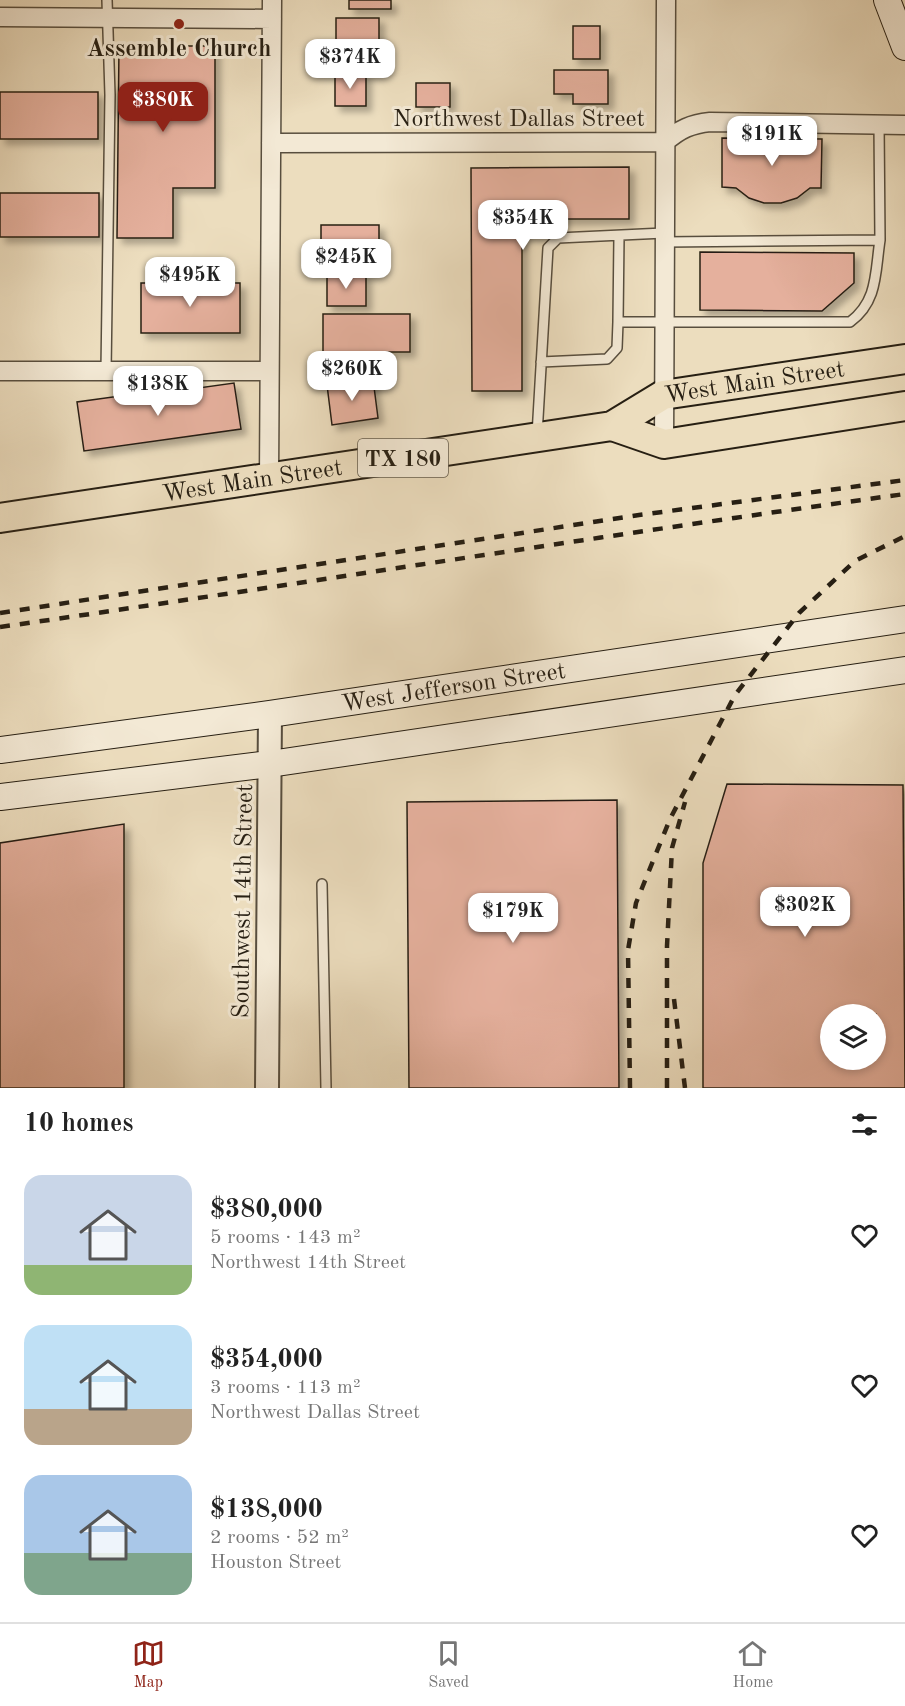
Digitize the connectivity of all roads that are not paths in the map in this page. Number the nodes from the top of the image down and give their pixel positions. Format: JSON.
{"nodes":[{"id":1,"x":272,"y":0,"type":"edge"},
{"id":2,"x":666,"y":0,"type":"edge"},
{"id":3,"x":887,"y":0,"type":"edge"},
{"id":4,"x":107,"y":9,"type":"edge"},
{"id":5,"x":0,"y":17,"type":"edge"},
{"id":6,"x":272,"y":19,"type":"junction"},
{"id":7,"x":905,"y":47,"type":"edge"},
{"id":8,"x":879,"y":124,"type":"junction"},
{"id":9,"x":905,"y":124,"type":"edge"},
{"id":10,"x":665,"y":141,"type":"junction"},
{"id":11,"x":271,"y":142,"type":"junction"},
{"id":12,"x":620,"y":236,"type":"junction"},
{"id":13,"x":664,"y":238,"type":"junction"},
{"id":14,"x":880,"y":240,"type":"junction"},
{"id":15,"x":618,"y":322,"type":"junction"},
{"id":16,"x":664,"y":324,"type":"junction"},
{"id":17,"x":901,"y":357,"type":"edge"},
{"id":18,"x":541,"y":362,"type":"junction"},
{"id":19,"x":0,"y":371,"type":"edge"},
{"id":20,"x":106,"y":371,"type":"junction"},
{"id":21,"x":269,"y":371,"type":"junction"},
{"id":22,"x":663,"y":395,"type":"junction"},
{"id":23,"x":905,"y":406,"type":"edge"},
{"id":24,"x":612,"y":426,"type":"junction"},
{"id":25,"x":537,"y":437,"type":"junction"},
{"id":26,"x":664,"y":444,"type":"junction"},
{"id":27,"x":269,"y":478,"type":"junction"},
{"id":28,"x":0,"y":518,"type":"edge"},
{"id":29,"x":905,"y":619,"type":"edge"},
{"id":30,"x":905,"y":670,"type":"edge"},
{"id":31,"x":270,"y":714,"type":"junction"},
{"id":32,"x":0,"y":750,"type":"edge"},
{"id":33,"x":270,"y":764,"type":"junction"},
{"id":34,"x":0,"y":797,"type":"edge"},
{"id":35,"x":322,"y":884,"type":"dead end"},
{"id":36,"x":267,"y":1088,"type":"edge"},
{"id":37,"x":326,"y":1088,"type":"edge"}],
"edges":[{"from":1,"to":6,"type":"street"},
{"from":2,"to":10,"type":"street"},
{"from":3,"to":7,"type":"main road"},
{"from":4,"to":5,"type":"street"},
{"from":4,"to":6,"type":"street"},
{"from":4,"to":20,"type":"lane"},
{"from":6,"to":11,"type":"street"},
{"from":8,"to":9,"type":"street","name":"Northwest Dallas Street"},
{"from":8,"to":10,"type":"street","name":"Northwest Dallas Street"},
{"from":8,"to":14,"type":"lane"},
{"from":10,"to":11,"type":"street","name":"Northwest Dallas Street"},
{"from":10,"to":13,"type":"street"},
{"from":11,"to":21,"type":"street"},
{"from":12,"to":13,"type":"lane"},
{"from":12,"to":15,"type":"lane"},
{"from":12,"to":18,"type":"lane"},
{"from":13,"to":14,"type":"lane"},
{"from":13,"to":16,"type":"street"},
{"from":14,"to":16,"type":"lane"},
{"from":15,"to":16,"type":"lane"},
{"from":15,"to":18,"type":"lane"},
{"from":16,"to":22,"type":"street"},
{"from":17,"to":22,"type":"main road","name":"West Main Street","number":"TX 180"},
{"from":18,"to":25,"type":"lane"},
{"from":19,"to":20,"type":"street"},
{"from":20,"to":21,"type":"street"},
{"from":21,"to":27,"type":"street"},
{"from":22,"to":24,"type":"main road","name":"West Main Street","number":"TX 180"},
{"from":22,"to":26,"type":"street"},
{"from":23,"to":26,"type":"main road","name":"West Main Street","number":"TX 180"},
{"from":24,"to":25,"type":"main road","name":"West Main Street","number":"TX 180"},
{"from":24,"to":26,"type":"main road","name":"West Main Street","number":"TX 180"},
{"from":25,"to":27,"type":"main road","name":"West Main Street","number":"TX 180"},
{"from":27,"to":28,"type":"main road","name":"West Main Street","number":"TX 180"},
{"from":29,"to":31,"type":"main road","name":"West Jefferson Street"},
{"from":30,"to":33,"type":"main road","name":"West Jefferson Street"},
{"from":31,"to":32,"type":"main road","name":"West Jefferson Street"},
{"from":31,"to":33,"type":"street","name":"Southwest 14th Street"},
{"from":33,"to":34,"type":"main road","name":"West Jefferson Street"},
{"from":33,"to":36,"type":"street","name":"Southwest 14th Street"},
{"from":35,"to":37,"type":"lane"}]}
